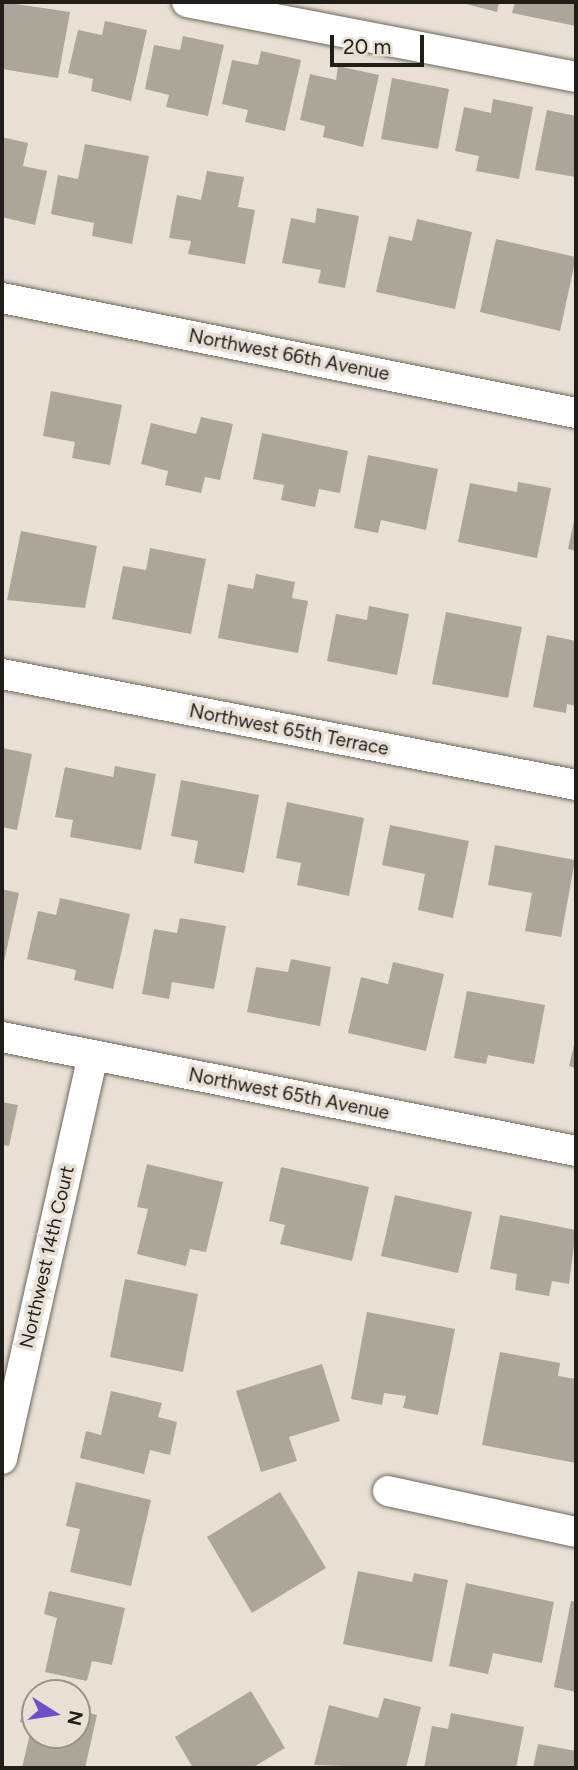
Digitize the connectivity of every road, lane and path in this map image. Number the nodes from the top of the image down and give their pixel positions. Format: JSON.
{"nodes":[{"id":1,"x":187,"y":2,"type":"edge"},
{"id":2,"x":576,"y":77,"type":"edge"},
{"id":3,"x":2,"y":298,"type":"edge"},
{"id":4,"x":576,"y":413,"type":"edge"},
{"id":5,"x":2,"y":674,"type":"edge"},
{"id":6,"x":576,"y":785,"type":"edge"},
{"id":7,"x":2,"y":1037,"type":"edge"},
{"id":8,"x":93,"y":1056,"type":"junction"},
{"id":9,"x":576,"y":1151,"type":"edge"},
{"id":10,"x":2,"y":1459,"type":"edge"},
{"id":11,"x":388,"y":1491,"type":"dead end"},
{"id":12,"x":576,"y":1532,"type":"edge"}],
"edges":[{"from":1,"to":2,"type":"street"},
{"from":3,"to":4,"type":"street","name":"Northwest 66th Avenue"},
{"from":5,"to":6,"type":"street","name":"Northwest 65th Terrace"},
{"from":7,"to":8,"type":"street","name":"Northwest 65th Avenue"},
{"from":8,"to":9,"type":"street","name":"Northwest 65th Avenue"},
{"from":8,"to":10,"type":"street","name":"Northwest 14th Court"},
{"from":11,"to":12,"type":"street"}]}
